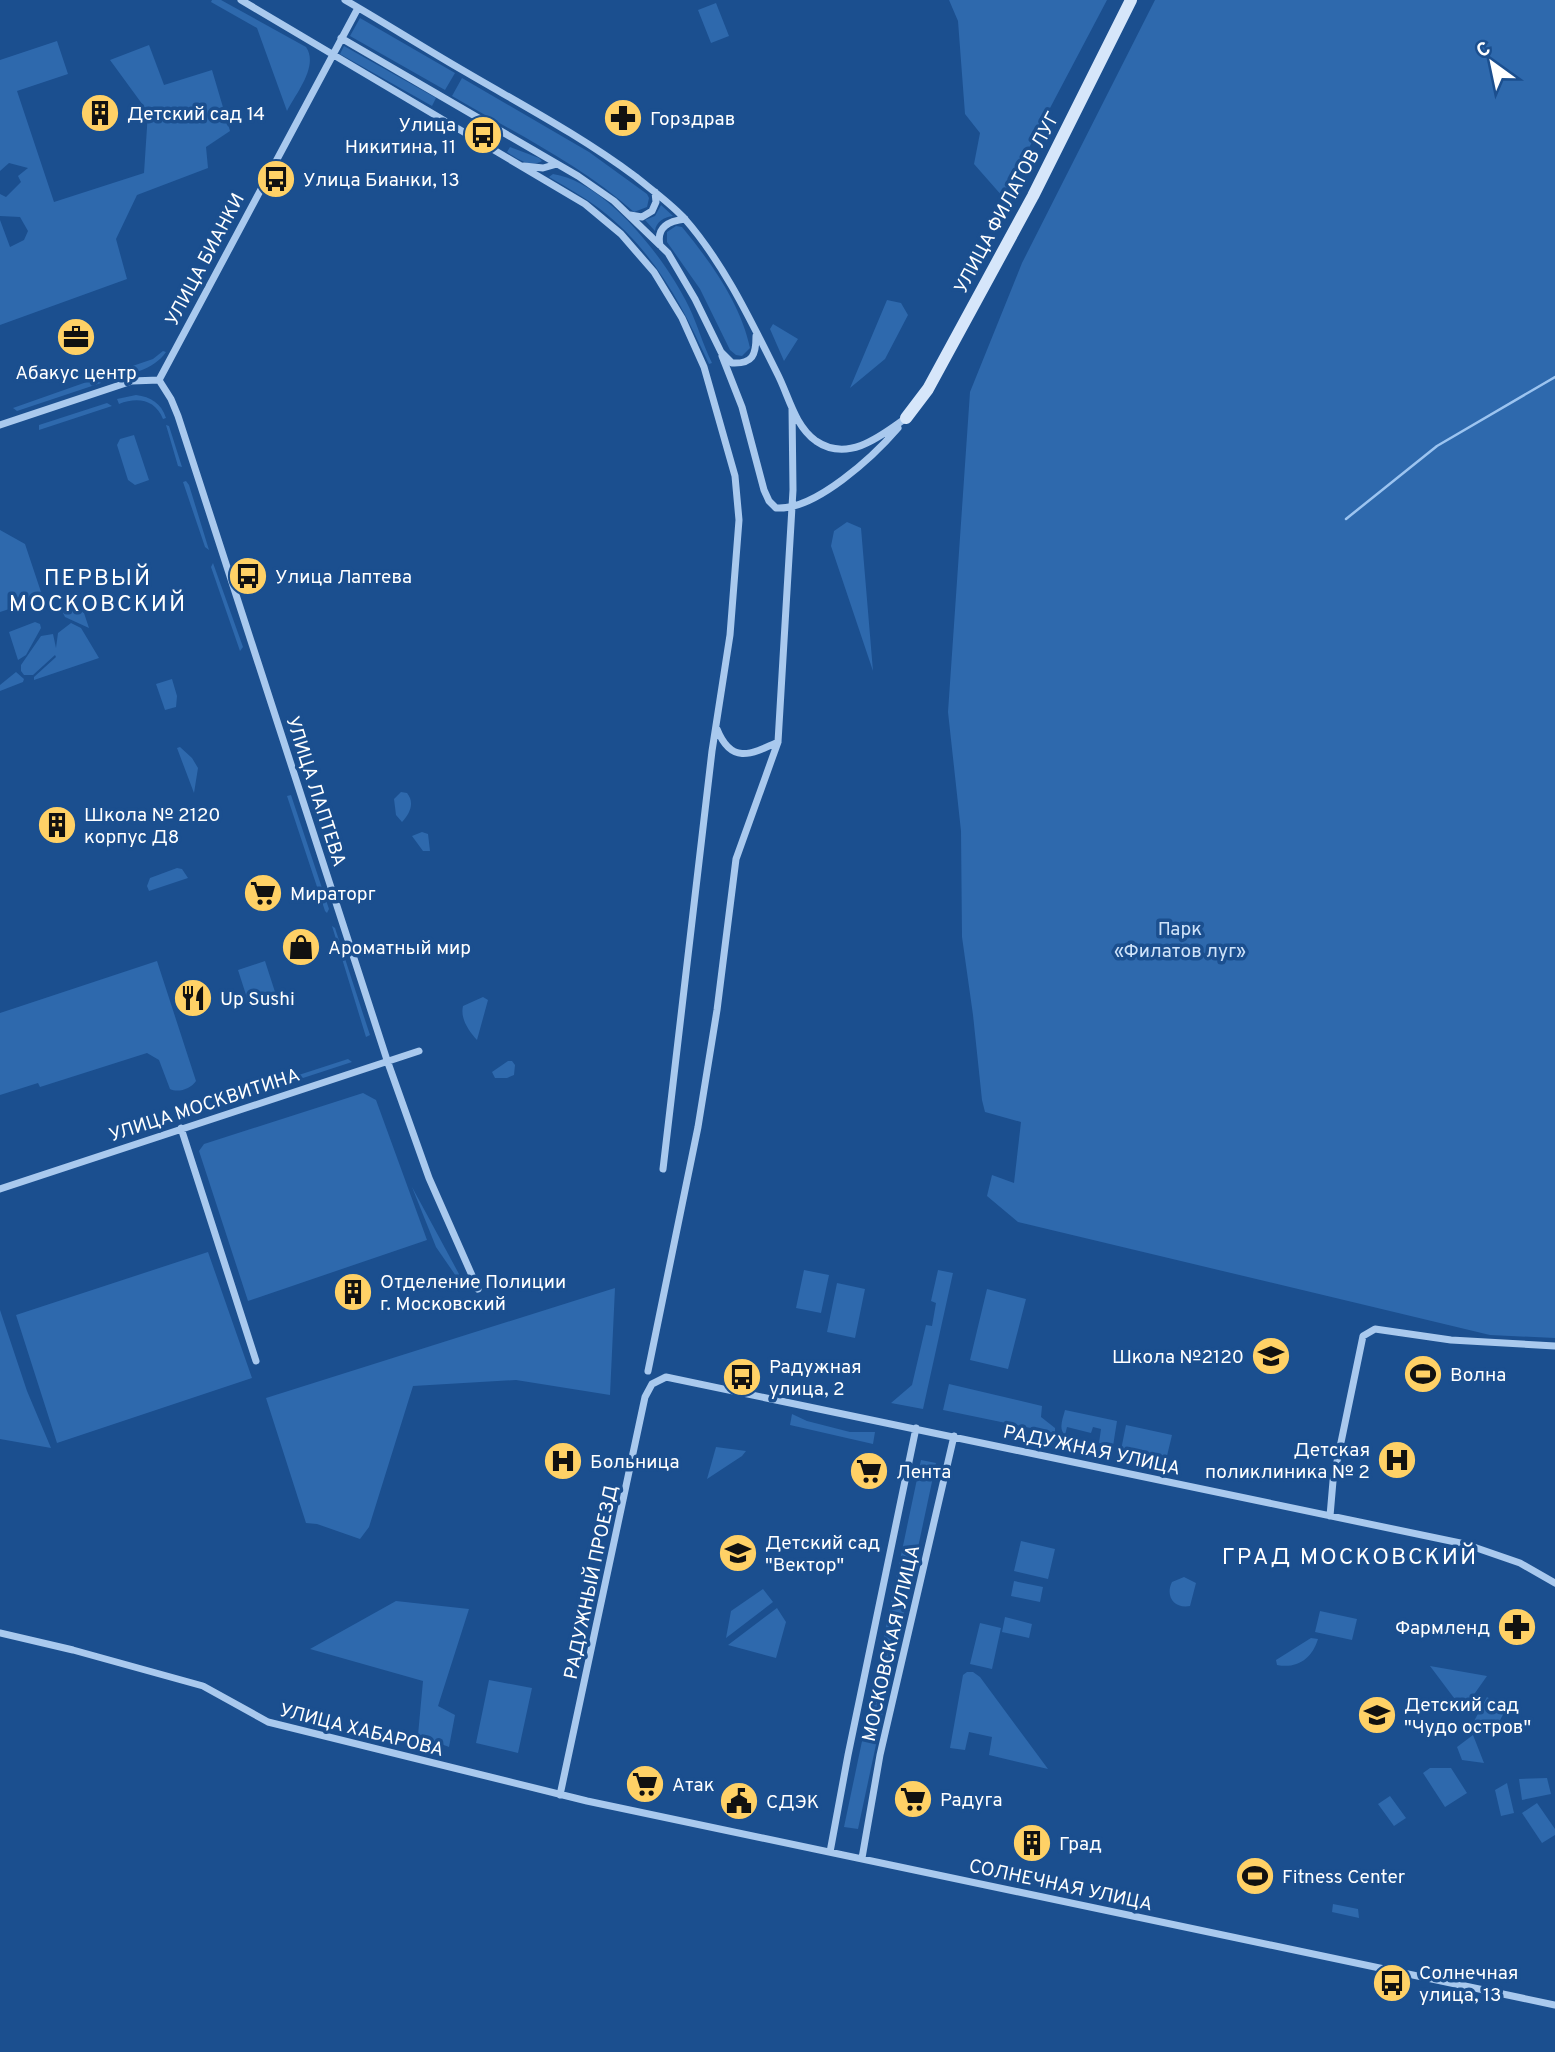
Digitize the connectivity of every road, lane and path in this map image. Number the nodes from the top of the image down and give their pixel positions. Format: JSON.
{"nodes":[{"id":1,"x":241,"y":0,"type":"edge"},
{"id":2,"x":345,"y":0,"type":"edge"},
{"id":3,"x":1131,"y":0,"type":"edge"},
{"id":4,"x":358,"y":8,"type":"junction"},
{"id":5,"x":341,"y":38,"type":"junction"},
{"id":6,"x":332,"y":54,"type":"junction"},
{"id":7,"x":513,"y":163,"type":"junction"},
{"id":8,"x":557,"y":164,"type":"junction"},
{"id":9,"x":655,"y":191,"type":"junction"},
{"id":10,"x":629,"y":215,"type":"junction"},
{"id":11,"x":685,"y":219,"type":"junction"},
{"id":12,"x":660,"y":245,"type":"junction"},
{"id":13,"x":756,"y":335,"type":"junction"},
{"id":14,"x":721,"y":352,"type":"junction"},
{"id":15,"x":159,"y":380,"type":"junction"},
{"id":16,"x":792,"y":408,"type":"junction"},
{"id":17,"x":906,"y":418,"type":"junction"},
{"id":18,"x":0,"y":425,"type":"edge"},
{"id":19,"x":716,"y":726,"type":"junction"},
{"id":20,"x":778,"y":742,"type":"junction"},
{"id":21,"x":419,"y":1051,"type":"dead end"},
{"id":22,"x":387,"y":1060,"type":"junction"},
{"id":23,"x":181,"y":1128,"type":"junction"},
{"id":24,"x":663,"y":1169,"type":"dead end"},
{"id":25,"x":0,"y":1189,"type":"edge"},
{"id":26,"x":478,"y":1289,"type":"dead end"},
{"id":27,"x":1555,"y":1346,"type":"edge"},
{"id":28,"x":256,"y":1361,"type":"dead end"},
{"id":29,"x":648,"y":1371,"type":"dead end"},
{"id":30,"x":658,"y":1380,"type":"joint"},
{"id":31,"x":916,"y":1428,"type":"junction"},
{"id":32,"x":954,"y":1436,"type":"junction"},
{"id":33,"x":1330,"y":1516,"type":"junction"},
{"id":34,"x":1555,"y":1583,"type":"edge"},
{"id":35,"x":0,"y":1633,"type":"edge"},
{"id":36,"x":560,"y":1795,"type":"junction"},
{"id":37,"x":830,"y":1852,"type":"junction"},
{"id":38,"x":862,"y":1858,"type":"junction"},
{"id":39,"x":1555,"y":2005,"type":"edge"}],
"edges":[{"from":1,"to":6,"type":"street"},
{"from":2,"to":4,"type":"street","name":"УЛИЦА ФИЛАТОВ ЛУГ"},
{"from":3,"to":17,"type":"street","name":"УЛИЦА ФИЛАТОВ ЛУГ"},
{"from":4,"to":5,"type":"street","name":"УЛИЦА БИАНКИ"},
{"from":4,"to":9,"type":"street","name":"УЛИЦА ФИЛАТОВ ЛУГ"},
{"from":5,"to":6,"type":"street","name":"УЛИЦА БИАНКИ"},
{"from":5,"to":8,"type":"street"},
{"from":6,"to":7,"type":"street"},
{"from":6,"to":15,"type":"street","name":"УЛИЦА БИАНКИ"},
{"from":7,"to":8,"type":"street"},
{"from":7,"to":19,"type":"street"},
{"from":8,"to":10,"type":"street"},
{"from":9,"to":10,"type":"street"},
{"from":9,"to":11,"type":"street","name":"УЛИЦА ФИЛАТОВ ЛУГ"},
{"from":10,"to":12,"type":"street"},
{"from":11,"to":12,"type":"street"},
{"from":11,"to":13,"type":"street","name":"УЛИЦА ФИЛАТОВ ЛУГ"},
{"from":12,"to":14,"type":"street"},
{"from":13,"to":14,"type":"street"},
{"from":13,"to":16,"type":"street","name":"УЛИЦА ФИЛАТОВ ЛУГ"},
{"from":14,"to":17,"type":"street","name":"УЛИЦА ФИЛАТОВ ЛУГ"},
{"from":15,"to":18,"type":"street"},
{"from":15,"to":22,"type":"street","name":"УЛИЦА ЛАПТЕВА"},
{"from":16,"to":17,"type":"street","name":"УЛИЦА ФИЛАТОВ ЛУГ"},
{"from":16,"to":20,"type":"street"},
{"from":19,"to":20,"type":"street"},
{"from":19,"to":24,"type":"street"},
{"from":20,"to":29,"type":"street"},
{"from":21,"to":22,"type":"street","name":"УЛИЦА МОСКВИТИНА"},
{"from":22,"to":23,"type":"street","name":"УЛИЦА МОСКВИТИНА"},
{"from":22,"to":26,"type":"street","name":"УЛИЦА ЛАПТЕВА"},
{"from":23,"to":25,"type":"street","name":"УЛИЦА МОСКВИТИНА"},
{"from":23,"to":28,"type":"street"},
{"from":27,"to":33,"type":"street"},
{"from":30,"to":31,"type":"street","name":"РАДУЖНАЯ УЛИЦА"},
{"from":30,"to":36,"type":"street","name":"РАДУЖНЫЙ ПРОЕЗД"},
{"from":31,"to":32,"type":"street","name":"РАДУЖНАЯ УЛИЦА"},
{"from":31,"to":37,"type":"street","name":"МОСКОВСКАЯ УЛИЦА"},
{"from":32,"to":33,"type":"street","name":"РАДУЖНАЯ УЛИЦА"},
{"from":32,"to":38,"type":"street","name":"МОСКОВСКАЯ УЛИЦА"},
{"from":33,"to":34,"type":"street","name":"РАДУЖНАЯ УЛИЦА"},
{"from":35,"to":36,"type":"street","name":"УЛИЦА ХАБАРОВА"},
{"from":36,"to":37,"type":"street","name":"СОЛНЕЧНАЯ УЛИЦА"},
{"from":37,"to":38,"type":"street","name":"СОЛНЕЧНАЯ УЛИЦА"},
{"from":38,"to":39,"type":"street","name":"СОЛНЕЧНАЯ УЛИЦА"}]}
